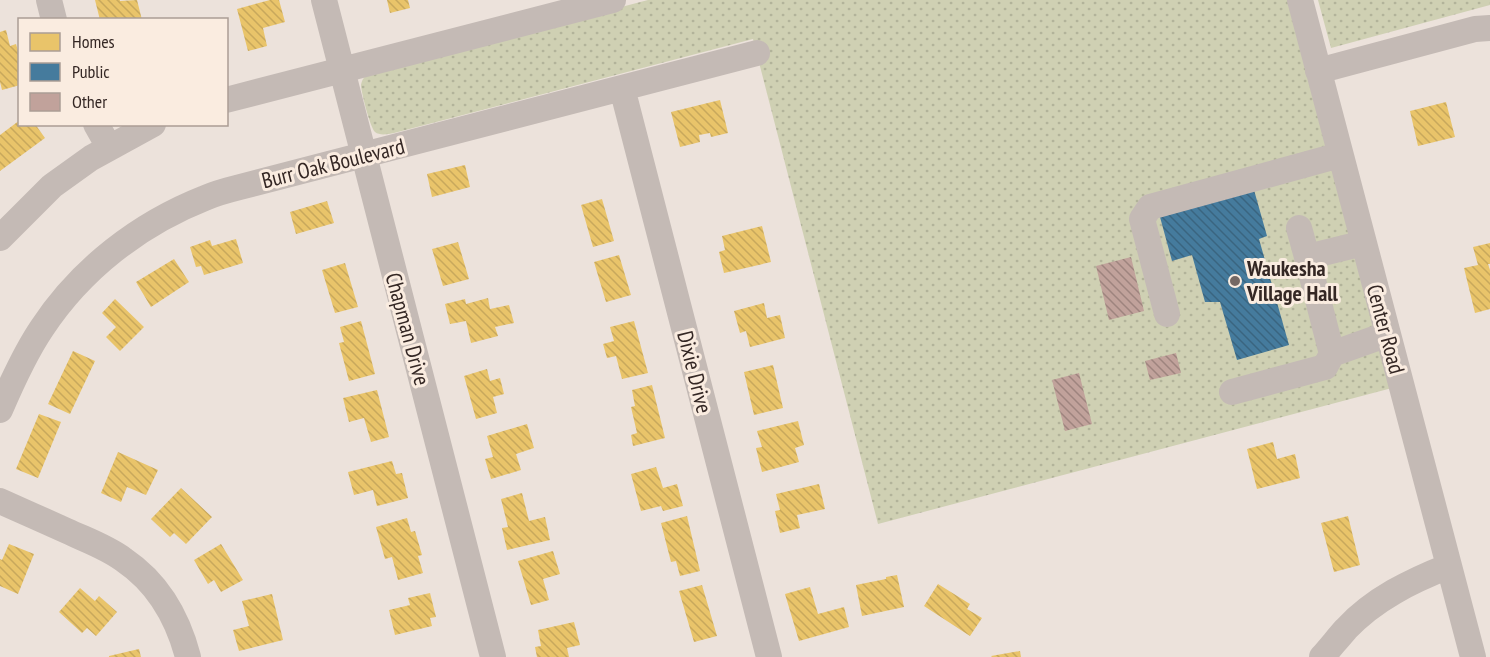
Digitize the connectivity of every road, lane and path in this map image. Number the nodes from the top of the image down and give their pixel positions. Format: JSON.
{"nodes":[{"id":1,"x":49,"y":0,"type":"edge"},
{"id":2,"x":324,"y":0,"type":"edge"},
{"id":3,"x":1300,"y":0,"type":"edge"},
{"id":4,"x":604,"y":1,"type":"edge"},
{"id":5,"x":54,"y":18,"type":"edge"},
{"id":6,"x":1490,"y":28,"type":"edge"},
{"id":7,"x":757,"y":53,"type":"dead end"},
{"id":8,"x":343,"y":70,"type":"junction"},
{"id":9,"x":1318,"y":71,"type":"junction"},
{"id":10,"x":621,"y":88,"type":"junction"},
{"id":11,"x":228,"y":99,"type":"edge"},
{"id":12,"x":97,"y":126,"type":"edge"},
{"id":13,"x":149,"y":126,"type":"edge"},
{"id":14,"x":109,"y":147,"type":"junction"},
{"id":15,"x":363,"y":155,"type":"junction"},
{"id":16,"x":1340,"y":155,"type":"junction"},
{"id":17,"x":1299,"y":228,"type":"dead end"},
{"id":18,"x":0,"y":238,"type":"edge"},
{"id":19,"x":1364,"y":243,"type":"junction"},
{"id":20,"x":1307,"y":257,"type":"junction"},
{"id":21,"x":1167,"y":314,"type":"dead end"},
{"id":22,"x":1388,"y":334,"type":"junction"},
{"id":23,"x":1332,"y":354,"type":"junction"},
{"id":24,"x":1232,"y":392,"type":"dead end"},
{"id":25,"x":0,"y":410,"type":"edge"},
{"id":26,"x":0,"y":501,"type":"edge"},
{"id":27,"x":1449,"y":566,"type":"junction"},
{"id":28,"x":188,"y":657,"type":"edge"},
{"id":29,"x":493,"y":657,"type":"edge"},
{"id":30,"x":769,"y":657,"type":"edge"},
{"id":31,"x":1322,"y":657,"type":"edge"},
{"id":32,"x":1473,"y":657,"type":"edge"}],
"edges":[{"from":1,"to":5,"type":"street"},
{"from":2,"to":8,"type":"street","name":"Chapman Drive"},
{"from":3,"to":9,"type":"street","name":"Center Road"},
{"from":4,"to":8,"type":"street"},
{"from":6,"to":9,"type":"street"},
{"from":7,"to":10,"type":"street","name":"Burr Oak Boulevard"},
{"from":8,"to":11,"type":"street"},
{"from":8,"to":15,"type":"street","name":"Chapman Drive"},
{"from":9,"to":16,"type":"street","name":"Center Road"},
{"from":10,"to":15,"type":"street","name":"Burr Oak Boulevard"},
{"from":10,"to":30,"type":"street","name":"Dixie Drive"},
{"from":12,"to":14,"type":"street"},
{"from":13,"to":14,"type":"street"},
{"from":14,"to":18,"type":"street"},
{"from":15,"to":25,"type":"street","name":"Burr Oak Boulevard"},
{"from":15,"to":29,"type":"street","name":"Chapman Drive"},
{"from":16,"to":19,"type":"street","name":"Center Road"},
{"from":16,"to":21,"type":"street"},
{"from":17,"to":20,"type":"street"},
{"from":19,"to":20,"type":"street"},
{"from":19,"to":22,"type":"street","name":"Center Road"},
{"from":20,"to":23,"type":"street"},
{"from":22,"to":23,"type":"street"},
{"from":22,"to":27,"type":"street","name":"Center Road"},
{"from":23,"to":24,"type":"street"},
{"from":26,"to":28,"type":"street"},
{"from":27,"to":31,"type":"street"},
{"from":27,"to":32,"type":"street","name":"Center Road"}]}
